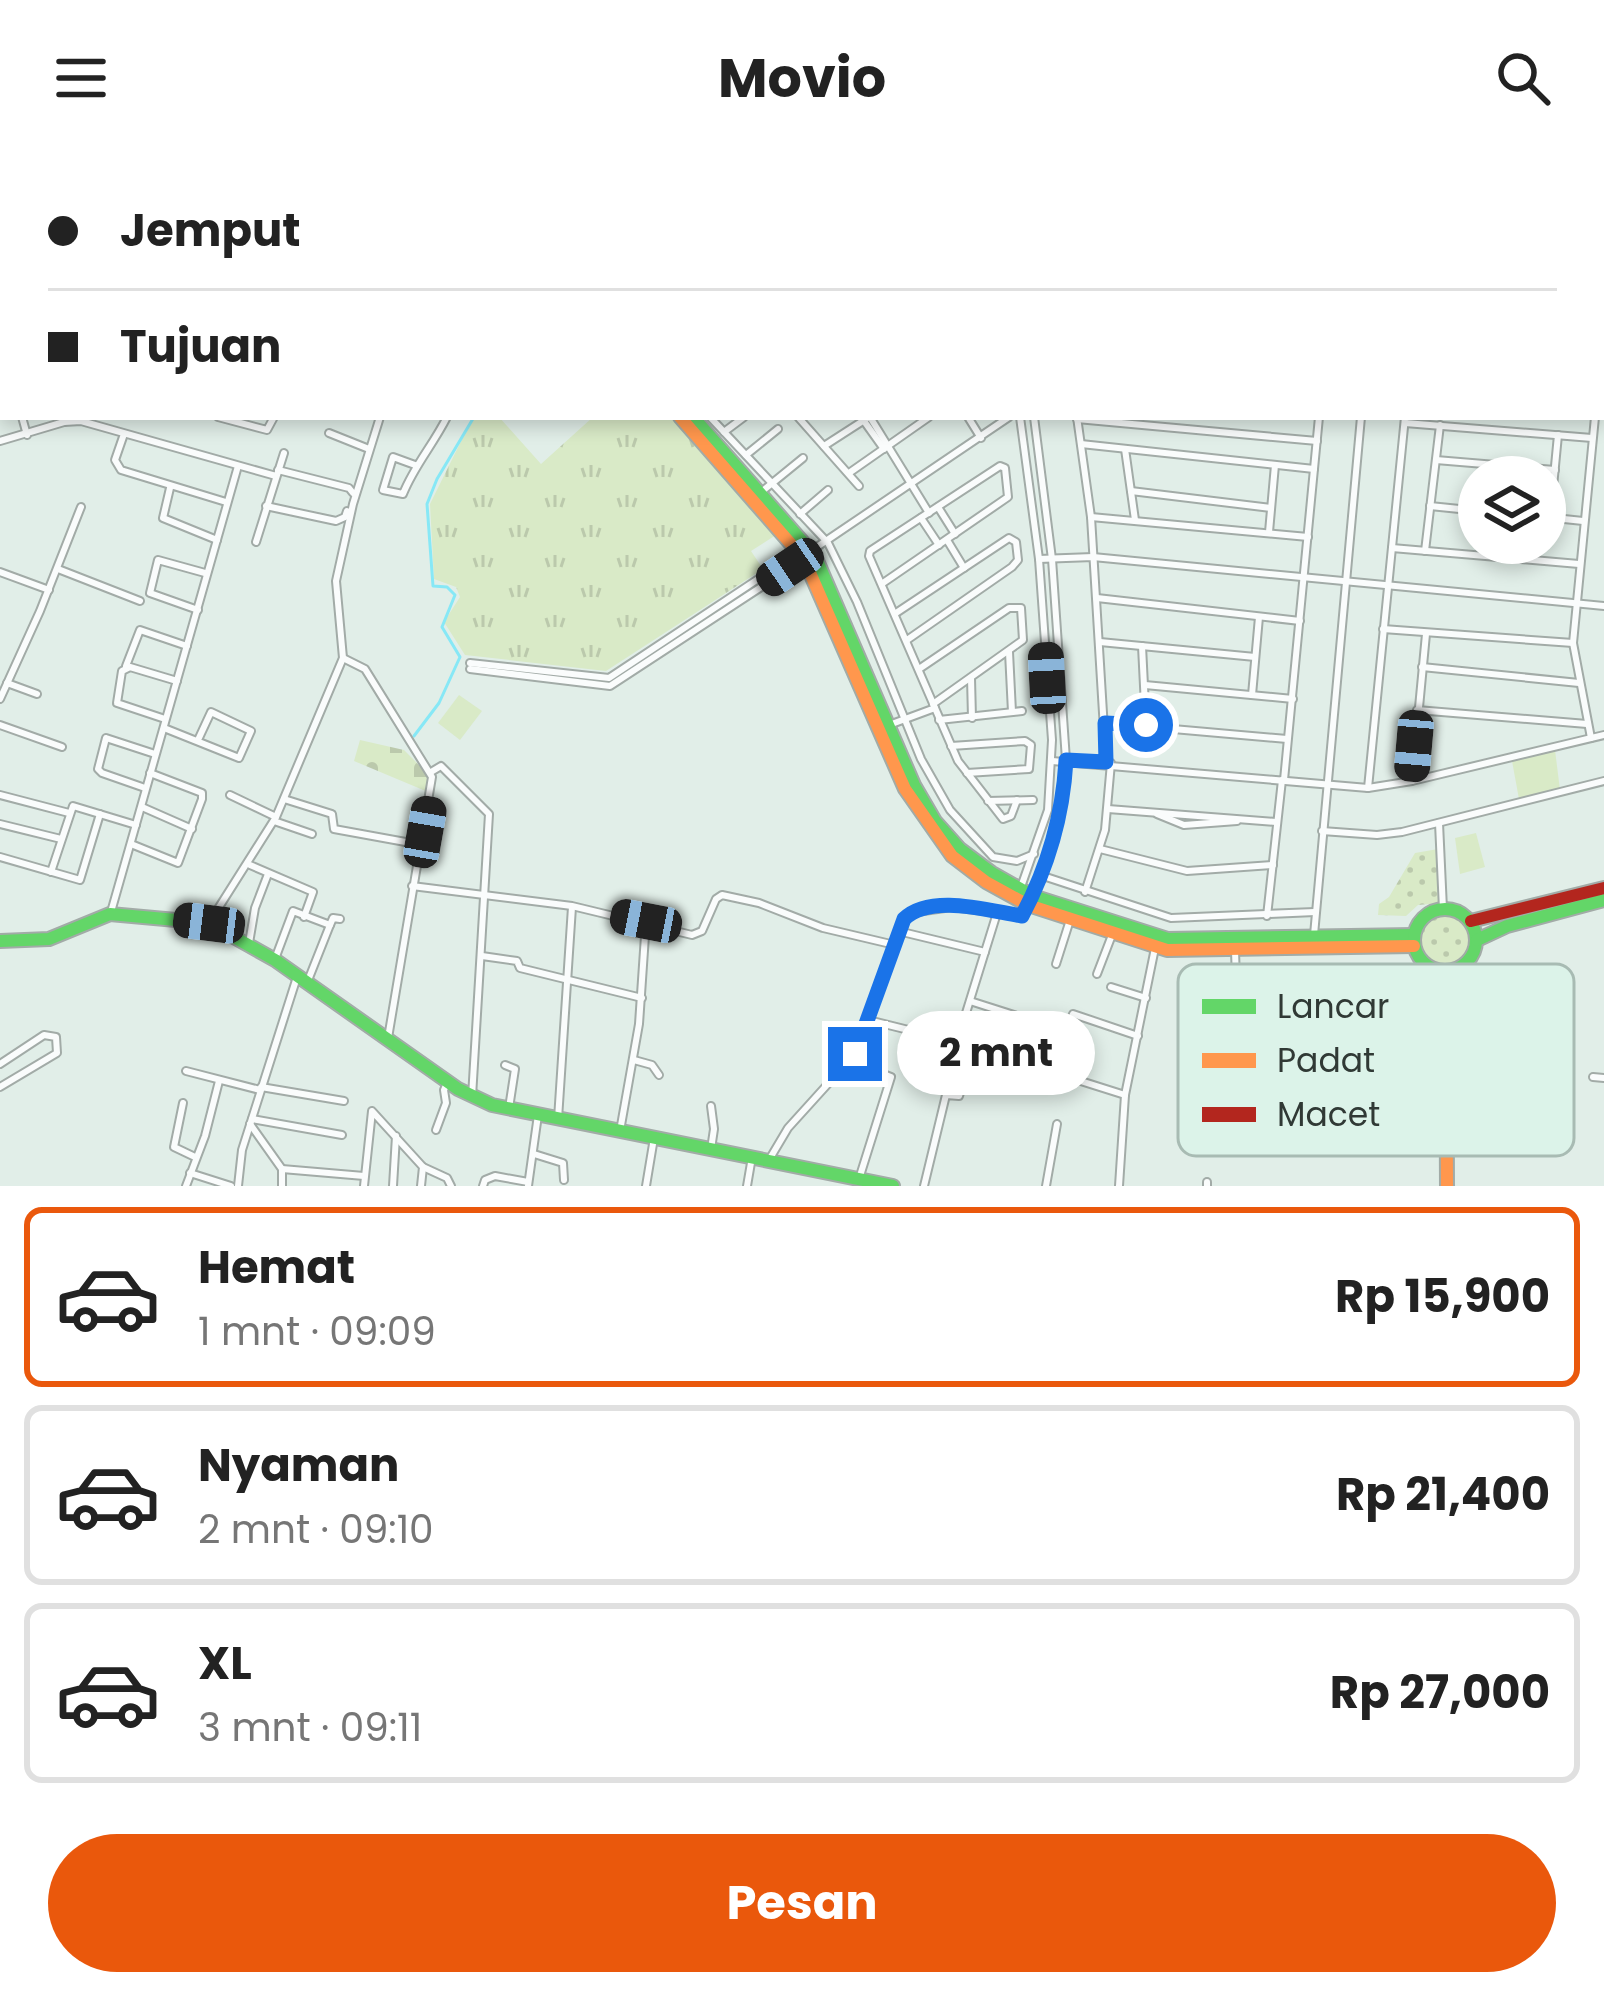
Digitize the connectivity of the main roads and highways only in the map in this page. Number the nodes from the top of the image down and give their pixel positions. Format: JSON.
{"nodes":[{"id":1,"x":683,"y":420,"type":"edge"},
{"id":2,"x":707,"y":420,"type":"edge"},
{"id":3,"x":805,"y":554,"type":"junction"},
{"id":4,"x":869,"y":692,"type":"junction"},
{"id":5,"x":1604,"y":888,"type":"edge"},
{"id":6,"x":1024,"y":897,"type":"junction"},
{"id":7,"x":1604,"y":901,"type":"edge"},
{"id":8,"x":1471,"y":921,"type":"junction"},
{"id":9,"x":0,"y":940,"type":"edge"},
{"id":10,"x":1414,"y":940,"type":"junction"},
{"id":11,"x":1477,"y":940,"type":"junction"},
{"id":12,"x":1427,"y":964,"type":"edge"},
{"id":13,"x":1459,"y":964,"type":"edge"},
{"id":14,"x":1447,"y":1156,"type":"edge"},
{"id":15,"x":866,"y":1182,"type":"edge"},
{"id":16,"x":893,"y":1186,"type":"edge"},
{"id":17,"x":1447,"y":1186,"type":"edge"}],
"edges":[{"from":1,"to":3,"type":"main road"},
{"from":2,"to":3,"type":"main road"},
{"from":3,"to":4,"type":"main road"},
{"from":4,"to":6,"type":"main road"},
{"from":4,"to":6,"type":"main road"},
{"from":5,"to":8,"type":"main road"},
{"from":6,"to":10,"type":"main road"},
{"from":6,"to":10,"type":"main road"},
{"from":7,"to":11,"type":"main road"},
{"from":8,"to":10,"type":"main road"},
{"from":8,"to":11,"type":"main road"},
{"from":9,"to":15,"type":"main road"},
{"from":10,"to":12,"type":"main road"},
{"from":11,"to":13,"type":"main road"},
{"from":14,"to":17,"type":"main road"},
{"from":15,"to":16,"type":"main road"}]}
